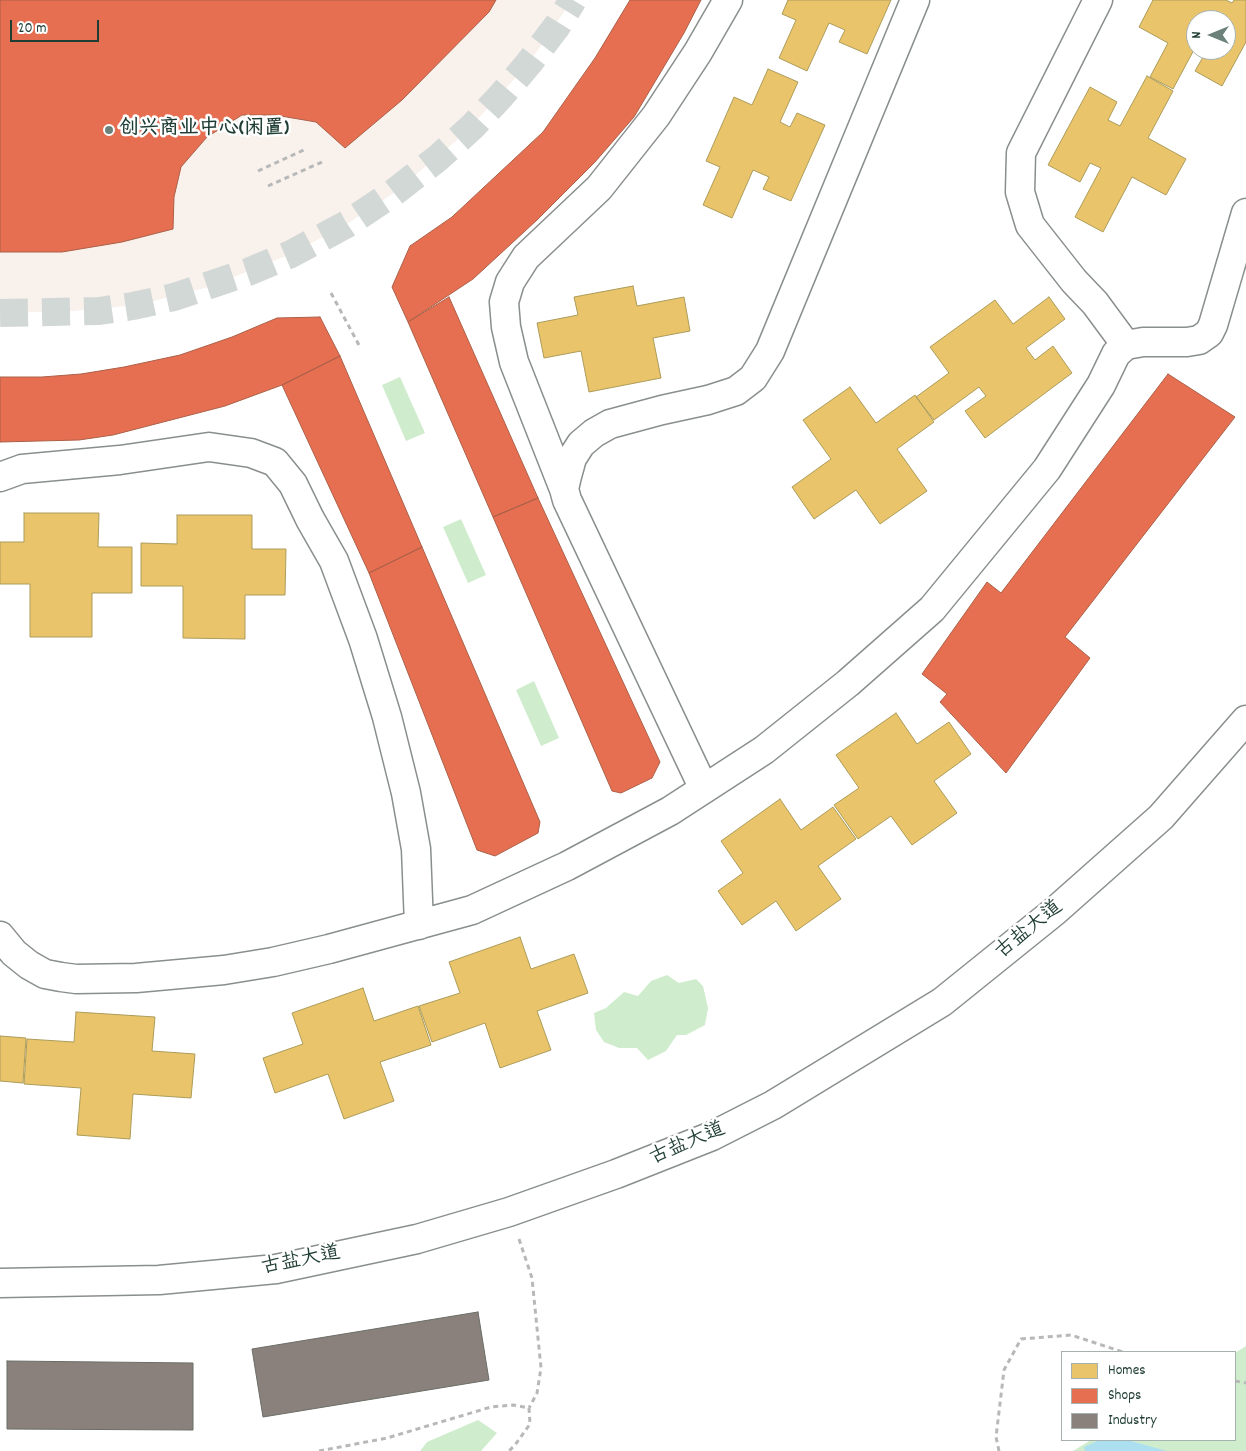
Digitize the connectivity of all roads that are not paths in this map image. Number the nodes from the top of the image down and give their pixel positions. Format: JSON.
{"nodes":[{"id":1,"x":728,"y":0,"type":"edge"},
{"id":2,"x":915,"y":0,"type":"edge"},
{"id":3,"x":1098,"y":0,"type":"edge"},
{"id":4,"x":1246,"y":213,"type":"edge"},
{"id":5,"x":1126,"y":345,"type":"junction"},
{"id":6,"x":0,"y":476,"type":"edge"},
{"id":7,"x":564,"y":489,"type":"junction"},
{"id":8,"x":1246,"y":720,"type":"edge"},
{"id":9,"x":704,"y":789,"type":"junction"},
{"id":10,"x":420,"y":925,"type":"junction"},
{"id":11,"x":0,"y":936,"type":"edge"},
{"id":12,"x":0,"y":1284,"type":"edge"}],
"edges":[{"from":1,"to":7,"type":"street"},
{"from":2,"to":7,"type":"street"},
{"from":3,"to":5,"type":"street"},
{"from":4,"to":5,"type":"street"},
{"from":5,"to":9,"type":"street"},
{"from":6,"to":10,"type":"street"},
{"from":7,"to":9,"type":"street"},
{"from":8,"to":12,"type":"street","name":"古盐大道"},
{"from":9,"to":10,"type":"street"},
{"from":10,"to":11,"type":"street"}]}
